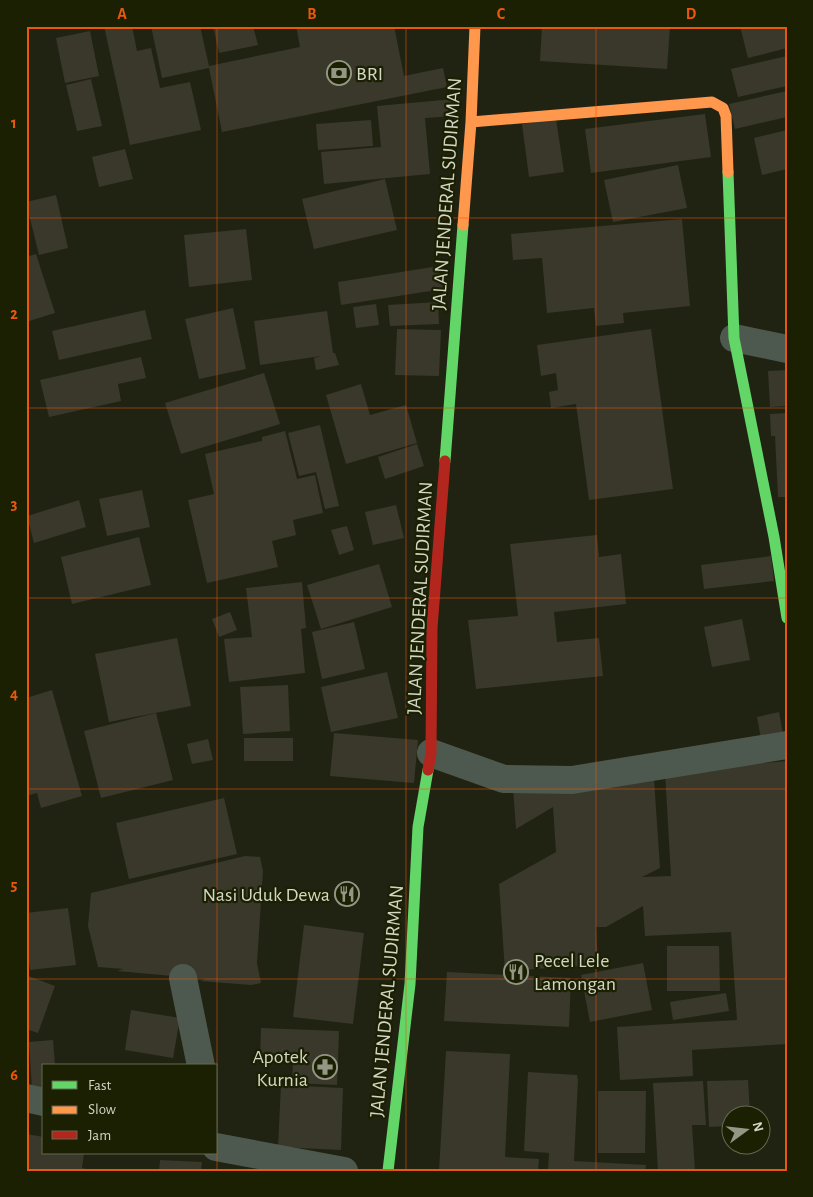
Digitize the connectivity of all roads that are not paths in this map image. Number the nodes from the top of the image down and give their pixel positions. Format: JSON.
{"nodes":[{"id":1,"x":475,"y":26,"type":"edge"},
{"id":2,"x":471,"y":122,"type":"junction"},
{"id":3,"x":734,"y":338,"type":"junction"},
{"id":4,"x":787,"y":349,"type":"edge"},
{"id":5,"x":787,"y":618,"type":"edge"},
{"id":6,"x":787,"y":745,"type":"edge"},
{"id":7,"x":431,"y":753,"type":"junction"},
{"id":8,"x":183,"y":978,"type":"dead end"},
{"id":9,"x":201,"y":1064,"type":"edge"},
{"id":10,"x":26,"y":1098,"type":"edge"},
{"id":11,"x":42,"y":1102,"type":"edge"},
{"id":12,"x":218,"y":1152,"type":"edge"},
{"id":13,"x":344,"y":1171,"type":"edge"},
{"id":14,"x":388,"y":1171,"type":"edge"}],
"edges":[{"from":1,"to":2,"type":"main road","name":"JALAN JENDERAL SUDIRMAN"},
{"from":2,"to":3,"type":"main road"},
{"from":2,"to":7,"type":"main road","name":"JALAN JENDERAL SUDIRMAN"},
{"from":3,"to":4,"type":"street"},
{"from":3,"to":5,"type":"main road"},
{"from":6,"to":7,"type":"street"},
{"from":7,"to":14,"type":"main road","name":"JALAN JENDERAL SUDIRMAN"},
{"from":8,"to":9,"type":"street"},
{"from":10,"to":11,"type":"street"},
{"from":12,"to":13,"type":"street"}]}
